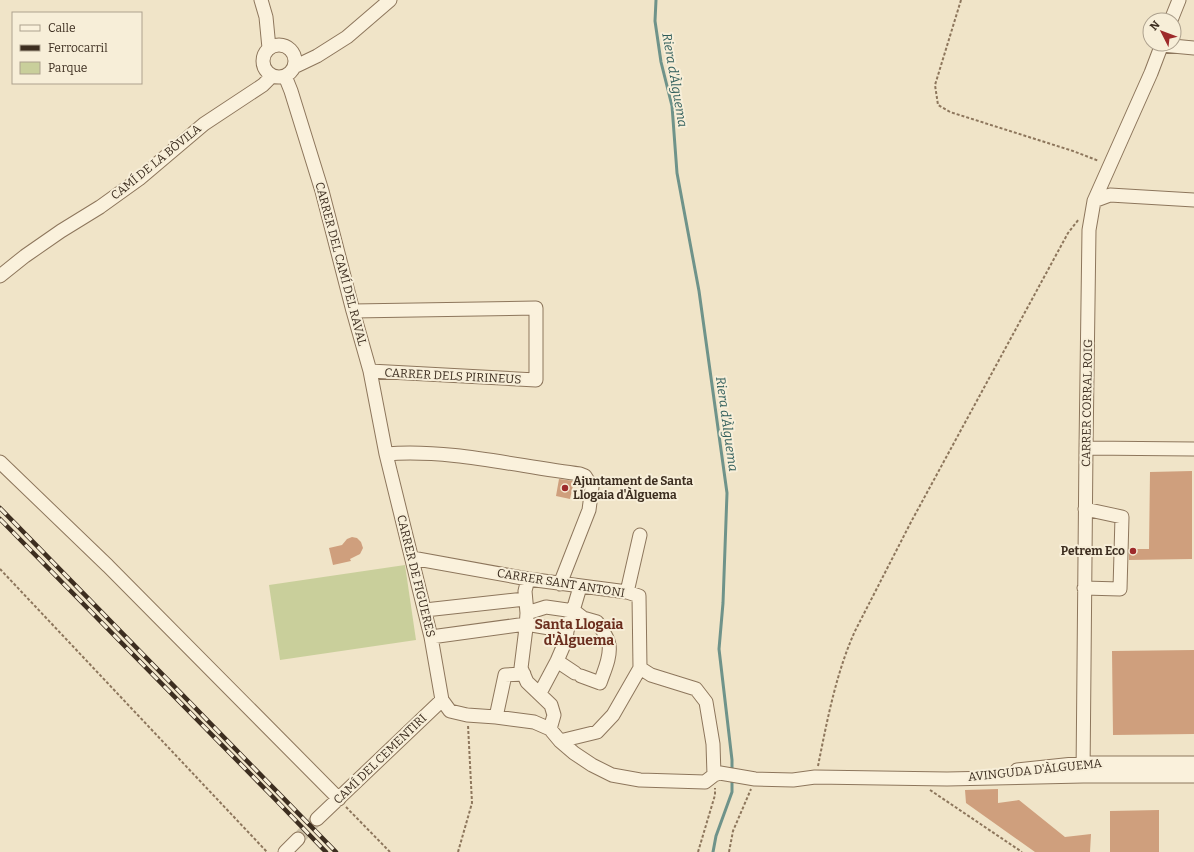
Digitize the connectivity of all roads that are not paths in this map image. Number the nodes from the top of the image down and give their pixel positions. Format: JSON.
{"nodes":[{"id":1,"x":261,"y":0,"type":"edge"},
{"id":2,"x":390,"y":0,"type":"edge"},
{"id":3,"x":1179,"y":0,"type":"edge"},
{"id":4,"x":1174,"y":12,"type":"edge"},
{"id":5,"x":266,"y":17,"type":"junction"},
{"id":6,"x":1182,"y":46,"type":"edge"},
{"id":7,"x":269,"y":48,"type":"junction"},
{"id":8,"x":1194,"y":48,"type":"edge"},
{"id":9,"x":289,"y":49,"type":"junction"},
{"id":10,"x":1159,"y":52,"type":"edge"},
{"id":11,"x":318,"y":56,"type":"junction"},
{"id":12,"x":289,"y":72,"type":"junction"},
{"id":13,"x":272,"y":76,"type":"junction"},
{"id":14,"x":1194,"y":200,"type":"edge"},
{"id":15,"x":1094,"y":201,"type":"junction"},
{"id":16,"x":0,"y":276,"type":"edge"},
{"id":17,"x":353,"y":311,"type":"junction"},
{"id":18,"x":370,"y":371,"type":"junction"},
{"id":19,"x":1086,"y":448,"type":"junction"},
{"id":20,"x":1194,"y":449,"type":"edge"},
{"id":21,"x":386,"y":454,"type":"junction"},
{"id":22,"x":0,"y":462,"type":"edge"},
{"id":23,"x":1085,"y":510,"type":"junction"},
{"id":24,"x":640,"y":535,"type":"dead end"},
{"id":25,"x":412,"y":558,"type":"junction"},
{"id":26,"x":528,"y":579,"type":"junction"},
{"id":27,"x":560,"y":584,"type":"junction"},
{"id":28,"x":580,"y":587,"type":"junction"},
{"id":29,"x":1084,"y":588,"type":"junction"},
{"id":30,"x":627,"y":592,"type":"junction"},
{"id":31,"x":525,"y":599,"type":"junction"},
{"id":32,"x":425,"y":610,"type":"junction"},
{"id":33,"x":574,"y":611,"type":"junction"},
{"id":34,"x":526,"y":618,"type":"junction"},
{"id":35,"x":567,"y":631,"type":"junction"},
{"id":36,"x":432,"y":637,"type":"junction"},
{"id":37,"x":557,"y":661,"type":"junction"},
{"id":38,"x":640,"y":668,"type":"junction"},
{"id":39,"x":524,"y":674,"type":"junction"},
{"id":40,"x":540,"y":694,"type":"junction"},
{"id":41,"x":442,"y":700,"type":"junction"},
{"id":42,"x":496,"y":717,"type":"junction"},
{"id":43,"x":550,"y":729,"type":"junction"},
{"id":44,"x":560,"y":741,"type":"junction"},
{"id":45,"x":1194,"y":763,"type":"edge"},
{"id":46,"x":1083,"y":769,"type":"junction"},
{"id":47,"x":717,"y":774,"type":"junction"},
{"id":48,"x":1194,"y":776,"type":"edge"},
{"id":49,"x":339,"y":800,"type":"junction"},
{"id":50,"x":318,"y":819,"type":"tunnel mouth"},
{"id":51,"x":298,"y":839,"type":"tunnel mouth"},
{"id":52,"x":285,"y":852,"type":"edge"}],
"edges":[{"from":1,"to":5,"type":"street"},
{"from":2,"to":11,"type":"street"},
{"from":3,"to":4,"type":"street"},
{"from":5,"to":7,"type":"street"},
{"from":5,"to":9,"type":"street"},
{"from":6,"to":8,"type":"street"},
{"from":7,"to":9,"type":"street"},
{"from":7,"to":13,"type":"street"},
{"from":9,"to":11,"type":"street"},
{"from":9,"to":12,"type":"street"},
{"from":10,"to":15,"type":"street","name":"CARRER CORRAL ROIG"},
{"from":11,"to":12,"type":"street"},
{"from":12,"to":13,"type":"street"},
{"from":12,"to":17,"type":"street","name":"CARRER DEL CAMÍ DEL RAVAL"},
{"from":13,"to":16,"type":"street","name":"CAMÍ DE LA BÒVILA"},
{"from":14,"to":15,"type":"street"},
{"from":15,"to":19,"type":"street","name":"CARRER CORRAL ROIG"},
{"from":17,"to":18,"type":"street","name":"CARRER DEL CAMÍ DEL RAVAL"},
{"from":17,"to":18,"type":"street","name":"CARRER DELS PIRINEUS"},
{"from":18,"to":21,"type":"street","name":"CARRER DEL CAMÍ DEL RAVAL"},
{"from":19,"to":20,"type":"street"},
{"from":19,"to":23,"type":"street","name":"CARRER CORRAL ROIG"},
{"from":21,"to":25,"type":"street","name":"CARRER DE FIGUERES"},
{"from":21,"to":27,"type":"street"},
{"from":22,"to":49,"type":"street"},
{"from":23,"to":29,"type":"street","name":"CARRER CORRAL ROIG"},
{"from":23,"to":29,"type":"street"},
{"from":24,"to":30,"type":"street"},
{"from":25,"to":26,"type":"street","name":"CARRER SANT ANTONI"},
{"from":25,"to":32,"type":"street","name":"CARRER DE FIGUERES"},
{"from":26,"to":27,"type":"street","name":"CARRER SANT ANTONI"},
{"from":26,"to":31,"type":"street"},
{"from":27,"to":28,"type":"street","name":"CARRER SANT ANTONI"},
{"from":28,"to":30,"type":"street","name":"CARRER SANT ANTONI"},
{"from":28,"to":33,"type":"street"},
{"from":29,"to":46,"type":"street","name":"CARRER CORRAL ROIG"},
{"from":30,"to":38,"type":"street","name":"CARRER SANT ANTONI"},
{"from":31,"to":32,"type":"street"},
{"from":31,"to":34,"type":"street"},
{"from":32,"to":36,"type":"street","name":"CARRER DE FIGUERES"},
{"from":33,"to":34,"type":"street"},
{"from":33,"to":35,"type":"street"},
{"from":33,"to":37,"type":"street"},
{"from":34,"to":35,"type":"street"},
{"from":34,"to":36,"type":"street"},
{"from":34,"to":39,"type":"street"},
{"from":35,"to":37,"type":"street"},
{"from":36,"to":41,"type":"street","name":"CARRER DE FIGUERES"},
{"from":37,"to":40,"type":"street"},
{"from":38,"to":44,"type":"street"},
{"from":38,"to":47,"type":"street"},
{"from":39,"to":40,"type":"street"},
{"from":39,"to":42,"type":"street"},
{"from":40,"to":43,"type":"street"},
{"from":41,"to":42,"type":"street"},
{"from":41,"to":49,"type":"street","name":"CAMÍ DEL CEMENTIRI"},
{"from":42,"to":43,"type":"street"},
{"from":43,"to":44,"type":"street"},
{"from":44,"to":47,"type":"street"},
{"from":45,"to":46,"type":"street","name":"AVINGUDA D'ÀLGUEMA"},
{"from":46,"to":47,"type":"street","name":"AVINGUDA D'ÀLGUEMA"},
{"from":46,"to":48,"type":"street","name":"AVINGUDA D'ÀLGUEMA"},
{"from":49,"to":50,"type":"street","name":"CAMÍ DEL CEMENTIRI"},
{"from":51,"to":52,"type":"street"}]}
